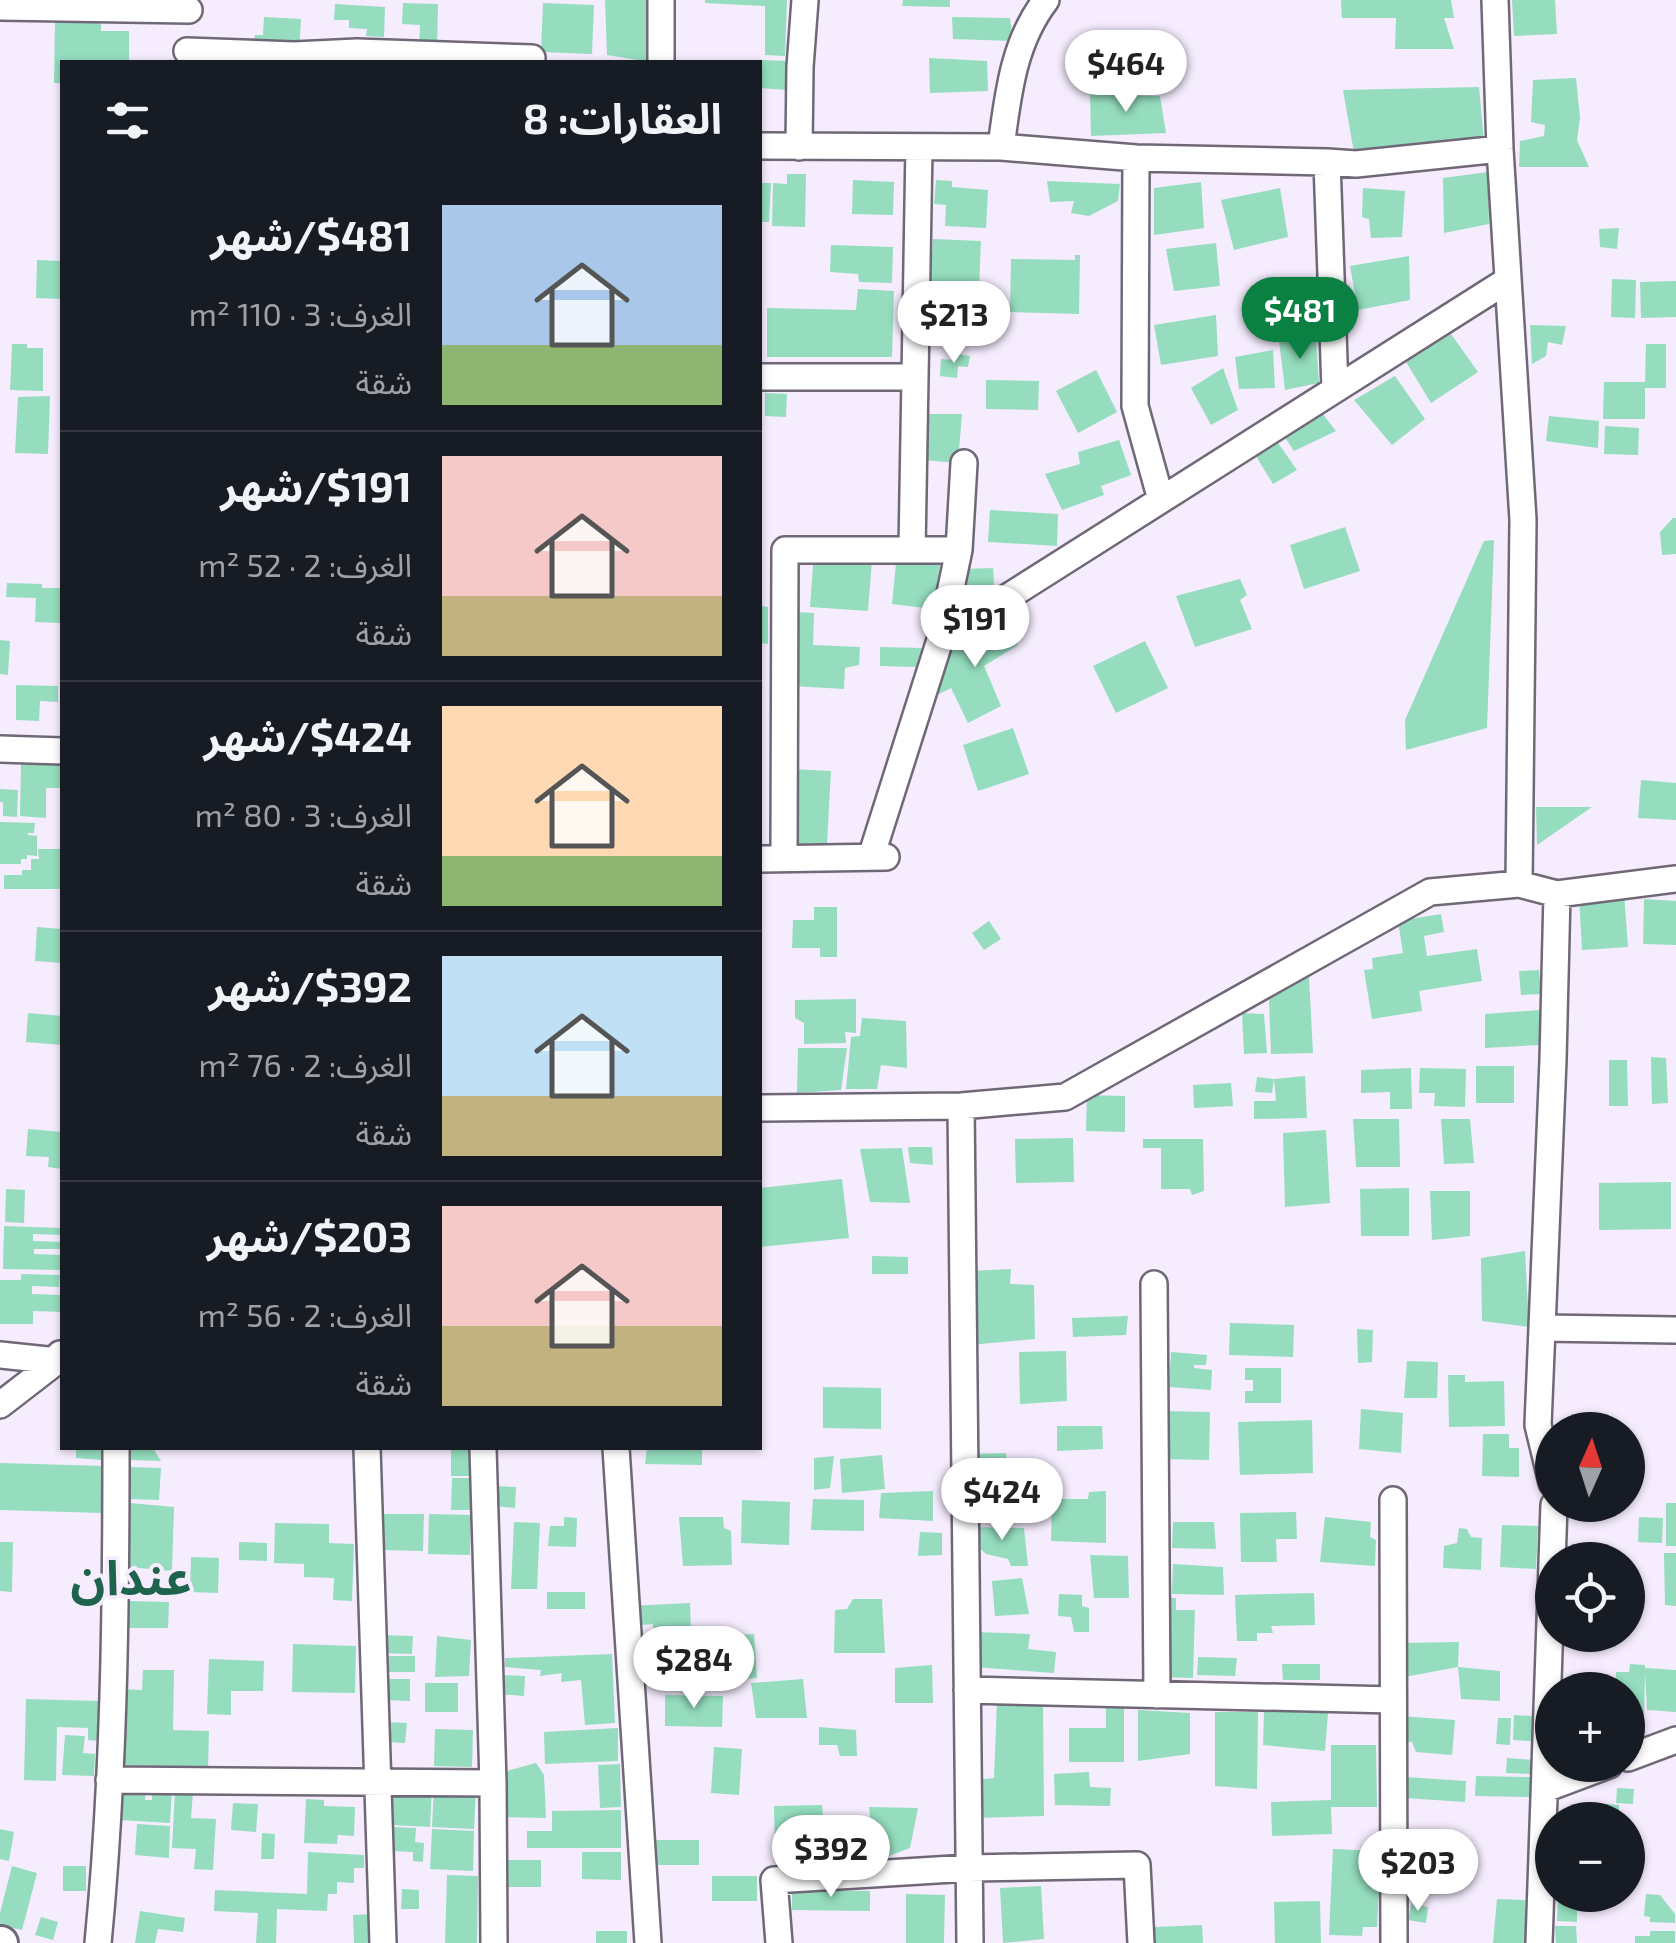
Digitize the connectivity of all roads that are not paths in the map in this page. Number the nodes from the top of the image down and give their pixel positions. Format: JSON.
{"nodes":[{"id":1,"x":661,"y":0,"type":"edge"},
{"id":2,"x":805,"y":0,"type":"edge"},
{"id":3,"x":1046,"y":0,"type":"edge"},
{"id":4,"x":1495,"y":0,"type":"edge"},
{"id":5,"x":189,"y":5,"type":"edge"},
{"id":6,"x":0,"y":6,"type":"edge"},
{"id":7,"x":187,"y":57,"type":"edge"},
{"id":8,"x":532,"y":58,"type":"dead end"},
{"id":9,"x":660,"y":60,"type":"edge"},
{"id":10,"x":762,"y":146,"type":"edge"},
{"id":11,"x":799,"y":146,"type":"junction"},
{"id":12,"x":919,"y":147,"type":"junction"},
{"id":13,"x":1001,"y":147,"type":"junction"},
{"id":14,"x":1500,"y":149,"type":"junction"},
{"id":15,"x":1136,"y":158,"type":"junction"},
{"id":16,"x":1327,"y":162,"type":"junction"},
{"id":17,"x":1508,"y":280,"type":"junction"},
{"id":18,"x":762,"y":377,"type":"edge"},
{"id":19,"x":915,"y":377,"type":"junction"},
{"id":20,"x":1335,"y":389,"type":"junction"},
{"id":21,"x":964,"y":463,"type":"dead end"},
{"id":22,"x":1161,"y":500,"type":"junction"},
{"id":23,"x":912,"y":550,"type":"junction"},
{"id":24,"x":959,"y":550,"type":"junction"},
{"id":25,"x":940,"y":640,"type":"junction"},
{"id":26,"x":0,"y":749,"type":"edge"},
{"id":27,"x":60,"y":751,"type":"edge"},
{"id":28,"x":772,"y":858,"type":"edge"},
{"id":29,"x":1676,"y":879,"type":"edge"},
{"id":30,"x":1519,"y":884,"type":"junction"},
{"id":31,"x":1557,"y":894,"type":"junction"},
{"id":32,"x":961,"y":1106,"type":"junction"},
{"id":33,"x":762,"y":1108,"type":"edge"},
{"id":34,"x":1154,"y":1284,"type":"dead end"},
{"id":35,"x":1542,"y":1328,"type":"junction"},
{"id":36,"x":1676,"y":1330,"type":"edge"},
{"id":37,"x":0,"y":1355,"type":"edge"},
{"id":38,"x":60,"y":1356,"type":"edge"},
{"id":39,"x":0,"y":1405,"type":"edge"},
{"id":40,"x":1539,"y":1412,"type":"edge"},
{"id":41,"x":116,"y":1450,"type":"edge"},
{"id":42,"x":366,"y":1450,"type":"edge"},
{"id":43,"x":483,"y":1450,"type":"edge"},
{"id":44,"x":616,"y":1450,"type":"edge"},
{"id":45,"x":1393,"y":1500,"type":"dead end"},
{"id":46,"x":1553,"y":1522,"type":"edge"},
{"id":47,"x":967,"y":1690,"type":"junction"},
{"id":48,"x":1157,"y":1694,"type":"junction"},
{"id":49,"x":1393,"y":1700,"type":"junction"},
{"id":50,"x":1676,"y":1740,"type":"edge"},
{"id":51,"x":1645,"y":1752,"type":"edge"},
{"id":52,"x":110,"y":1780,"type":"junction"},
{"id":53,"x":378,"y":1781,"type":"junction"},
{"id":54,"x":1564,"y":1782,"type":"edge"},
{"id":55,"x":493,"y":1783,"type":"junction"},
{"id":56,"x":1545,"y":1789,"type":"junction"},
{"id":57,"x":969,"y":1868,"type":"junction"},
{"id":58,"x":98,"y":1943,"type":"edge"},
{"id":59,"x":383,"y":1943,"type":"edge"},
{"id":60,"x":494,"y":1943,"type":"edge"},
{"id":61,"x":648,"y":1943,"type":"edge"},
{"id":62,"x":779,"y":1943,"type":"edge"},
{"id":63,"x":970,"y":1943,"type":"edge"},
{"id":64,"x":1140,"y":1943,"type":"edge"},
{"id":65,"x":1394,"y":1943,"type":"edge"},
{"id":66,"x":1540,"y":1943,"type":"edge"}],
"edges":[{"from":1,"to":9,"type":"street"},
{"from":2,"to":11,"type":"street"},
{"from":3,"to":13,"type":"street"},
{"from":4,"to":14,"type":"street"},
{"from":5,"to":6,"type":"street"},
{"from":5,"to":7,"type":"street"},
{"from":7,"to":8,"type":"street"},
{"from":10,"to":11,"type":"street"},
{"from":11,"to":12,"type":"street"},
{"from":12,"to":13,"type":"street"},
{"from":12,"to":19,"type":"street"},
{"from":13,"to":15,"type":"street"},
{"from":14,"to":16,"type":"street"},
{"from":14,"to":17,"type":"street"},
{"from":15,"to":16,"type":"street"},
{"from":15,"to":22,"type":"street"},
{"from":16,"to":20,"type":"street"},
{"from":17,"to":20,"type":"street"},
{"from":17,"to":30,"type":"street"},
{"from":18,"to":19,"type":"street"},
{"from":19,"to":23,"type":"street"},
{"from":20,"to":22,"type":"street"},
{"from":21,"to":24,"type":"street"},
{"from":22,"to":25,"type":"street"},
{"from":23,"to":24,"type":"street"},
{"from":23,"to":28,"type":"street"},
{"from":24,"to":25,"type":"street"},
{"from":25,"to":28,"type":"street"},
{"from":26,"to":27,"type":"street"},
{"from":29,"to":31,"type":"street"},
{"from":30,"to":31,"type":"street"},
{"from":30,"to":32,"type":"street"},
{"from":31,"to":35,"type":"street"},
{"from":32,"to":33,"type":"street"},
{"from":32,"to":47,"type":"street"},
{"from":34,"to":48,"type":"street"},
{"from":35,"to":36,"type":"street"},
{"from":35,"to":40,"type":"street"},
{"from":37,"to":38,"type":"street"},
{"from":38,"to":39,"type":"street"},
{"from":41,"to":52,"type":"street"},
{"from":42,"to":53,"type":"street"},
{"from":43,"to":55,"type":"street"},
{"from":44,"to":61,"type":"street"},
{"from":45,"to":49,"type":"street"},
{"from":46,"to":56,"type":"street"},
{"from":47,"to":48,"type":"street"},
{"from":47,"to":57,"type":"street"},
{"from":48,"to":49,"type":"street"},
{"from":49,"to":65,"type":"street"},
{"from":50,"to":51,"type":"street"},
{"from":52,"to":53,"type":"street"},
{"from":52,"to":58,"type":"street"},
{"from":53,"to":55,"type":"street"},
{"from":53,"to":59,"type":"street"},
{"from":54,"to":56,"type":"street"},
{"from":55,"to":60,"type":"street"},
{"from":56,"to":66,"type":"street"},
{"from":57,"to":62,"type":"street"},
{"from":57,"to":63,"type":"street"},
{"from":57,"to":64,"type":"street"}]}
